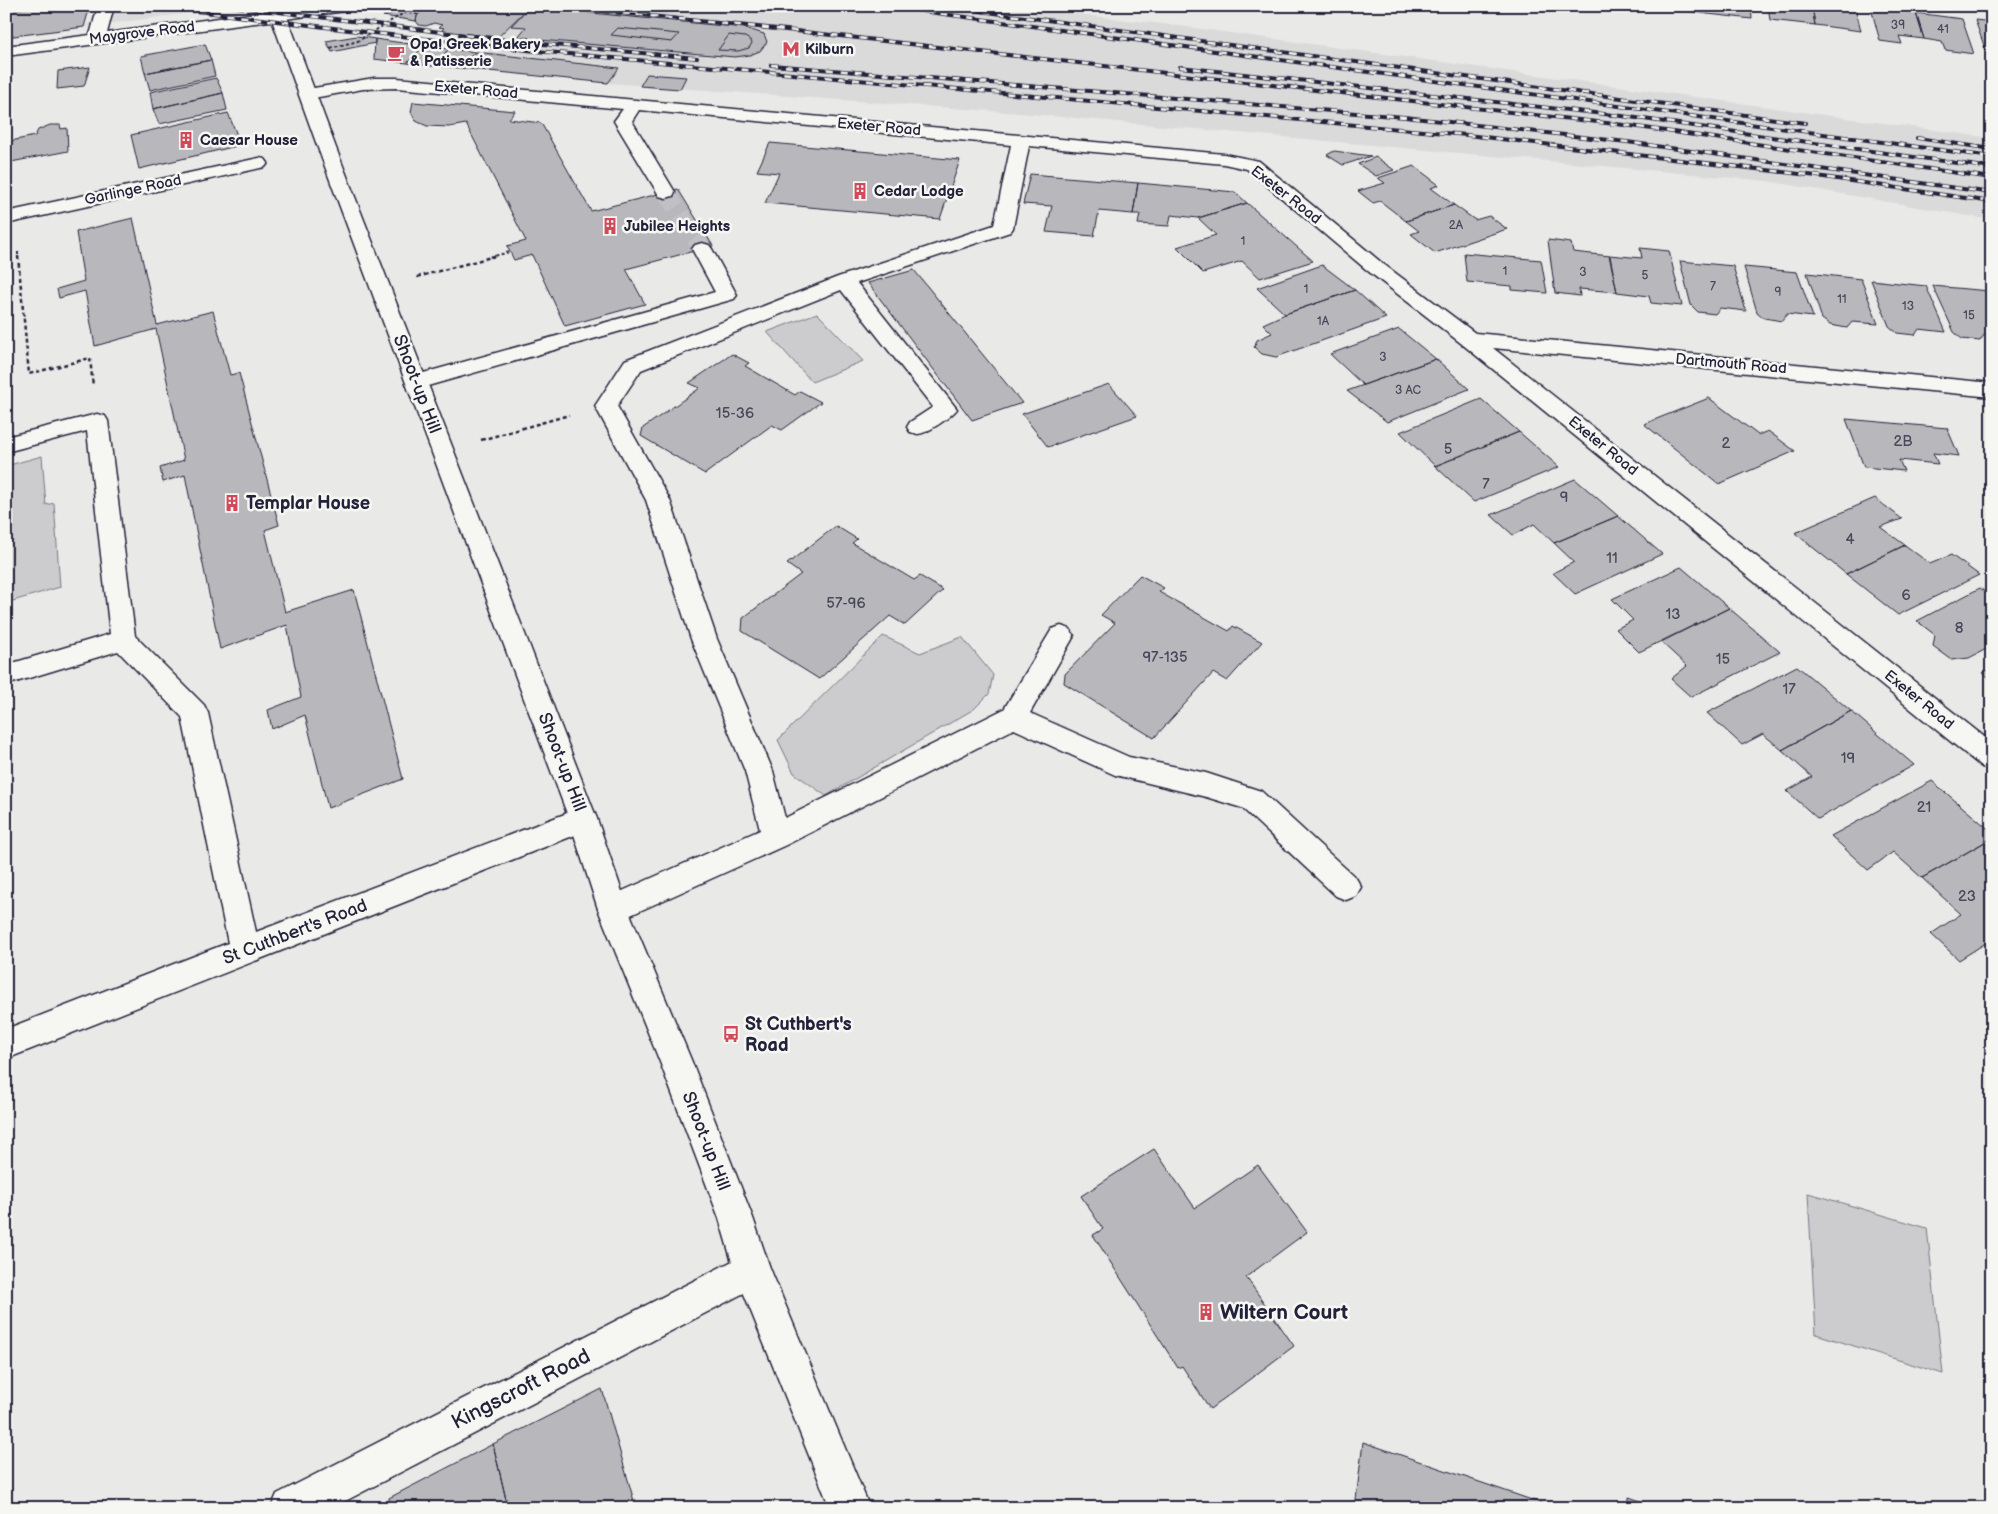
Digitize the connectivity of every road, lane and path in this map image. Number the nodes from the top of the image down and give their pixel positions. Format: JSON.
{"nodes":[{"id":1,"x":106,"y":6,"type":"edge"},
{"id":2,"x":346,"y":6,"type":"edge"},
{"id":3,"x":277,"y":11,"type":"edge"},
{"id":4,"x":97,"y":39,"type":"junction"},
{"id":5,"x":6,"y":51,"type":"edge"},
{"id":6,"x":308,"y":94,"type":"junction"},
{"id":7,"x":634,"y":105,"type":"junction"},
{"id":8,"x":1022,"y":140,"type":"junction"},
{"id":9,"x":259,"y":163,"type":"dead end"},
{"id":10,"x":666,"y":192,"type":"tunnel mouth"},
{"id":11,"x":11,"y":217,"type":"edge"},
{"id":12,"x":702,"y":249,"type":"tunnel mouth"},
{"id":13,"x":510,"y":252,"type":"dead end"},
{"id":14,"x":845,"y":281,"type":"junction"},
{"id":15,"x":380,"y":286,"type":"junction"},
{"id":16,"x":1469,"y":339,"type":"junction"},
{"id":17,"x":417,"y":382,"type":"junction"},
{"id":18,"x":1992,"y":390,"type":"edge"},
{"id":19,"x":606,"y":406,"type":"junction"},
{"id":20,"x":97,"y":421,"type":"junction"},
{"id":21,"x":918,"y":427,"type":"dead end"},
{"id":22,"x":6,"y":445,"type":"edge"},
{"id":23,"x":443,"y":452,"type":"junction"},
{"id":24,"x":1061,"y":636,"type":"dead end"},
{"id":25,"x":123,"y":640,"type":"junction"},
{"id":26,"x":6,"y":675,"type":"edge"},
{"id":27,"x":1013,"y":717,"type":"junction"},
{"id":28,"x":1992,"y":759,"type":"edge"},
{"id":29,"x":583,"y":819,"type":"junction"},
{"id":30,"x":776,"y":836,"type":"junction"},
{"id":31,"x":1346,"y":888,"type":"dead end"},
{"id":32,"x":614,"y":909,"type":"junction"},
{"id":33,"x":245,"y":952,"type":"junction"},
{"id":34,"x":6,"y":1044,"type":"edge"},
{"id":35,"x":752,"y":1269,"type":"junction"},
{"id":36,"x":291,"y":1508,"type":"edge"},
{"id":37,"x":850,"y":1508,"type":"edge"}],
"edges":[{"from":1,"to":4,"type":"street"},
{"from":2,"to":3,"type":"street","name":"Maygrove Road"},
{"from":3,"to":4,"type":"street","name":"Maygrove Road"},
{"from":3,"to":6,"type":"street","name":"Shoot-up Hill"},
{"from":4,"to":5,"type":"street","name":"Maygrove Road"},
{"from":6,"to":7,"type":"street","name":"Exeter Road"},
{"from":6,"to":15,"type":"street","name":"Shoot-up Hill"},
{"from":7,"to":8,"type":"street","name":"Exeter Road"},
{"from":7,"to":10,"type":"street"},
{"from":8,"to":14,"type":"street"},
{"from":8,"to":16,"type":"street","name":"Exeter Road"},
{"from":9,"to":11,"type":"street","name":"Garlinge Road"},
{"from":11,"to":20,"type":"path"},
{"from":12,"to":17,"type":"street"},
{"from":13,"to":15,"type":"path"},
{"from":14,"to":19,"type":"street"},
{"from":14,"to":21,"type":"street"},
{"from":15,"to":17,"type":"street","name":"Shoot-up Hill"},
{"from":16,"to":18,"type":"street","name":"Dartmouth Road"},
{"from":16,"to":28,"type":"street","name":"Exeter Road"},
{"from":17,"to":23,"type":"street","name":"Shoot-up Hill"},
{"from":19,"to":23,"type":"path"},
{"from":19,"to":30,"type":"street"},
{"from":20,"to":22,"type":"street"},
{"from":20,"to":25,"type":"street"},
{"from":23,"to":29,"type":"street","name":"Shoot-up Hill"},
{"from":24,"to":27,"type":"street"},
{"from":25,"to":26,"type":"street"},
{"from":25,"to":33,"type":"street"},
{"from":27,"to":30,"type":"street"},
{"from":27,"to":31,"type":"street"},
{"from":29,"to":32,"type":"street","name":"Shoot-up Hill"},
{"from":29,"to":33,"type":"street","name":"St Cuthbert's Road"},
{"from":30,"to":32,"type":"street"},
{"from":32,"to":35,"type":"street","name":"Shoot-up Hill"},
{"from":33,"to":34,"type":"street","name":"St Cuthbert's Road"},
{"from":35,"to":36,"type":"street","name":"Kingscroft Road"},
{"from":35,"to":37,"type":"street","name":"Shoot-up Hill"}]}
